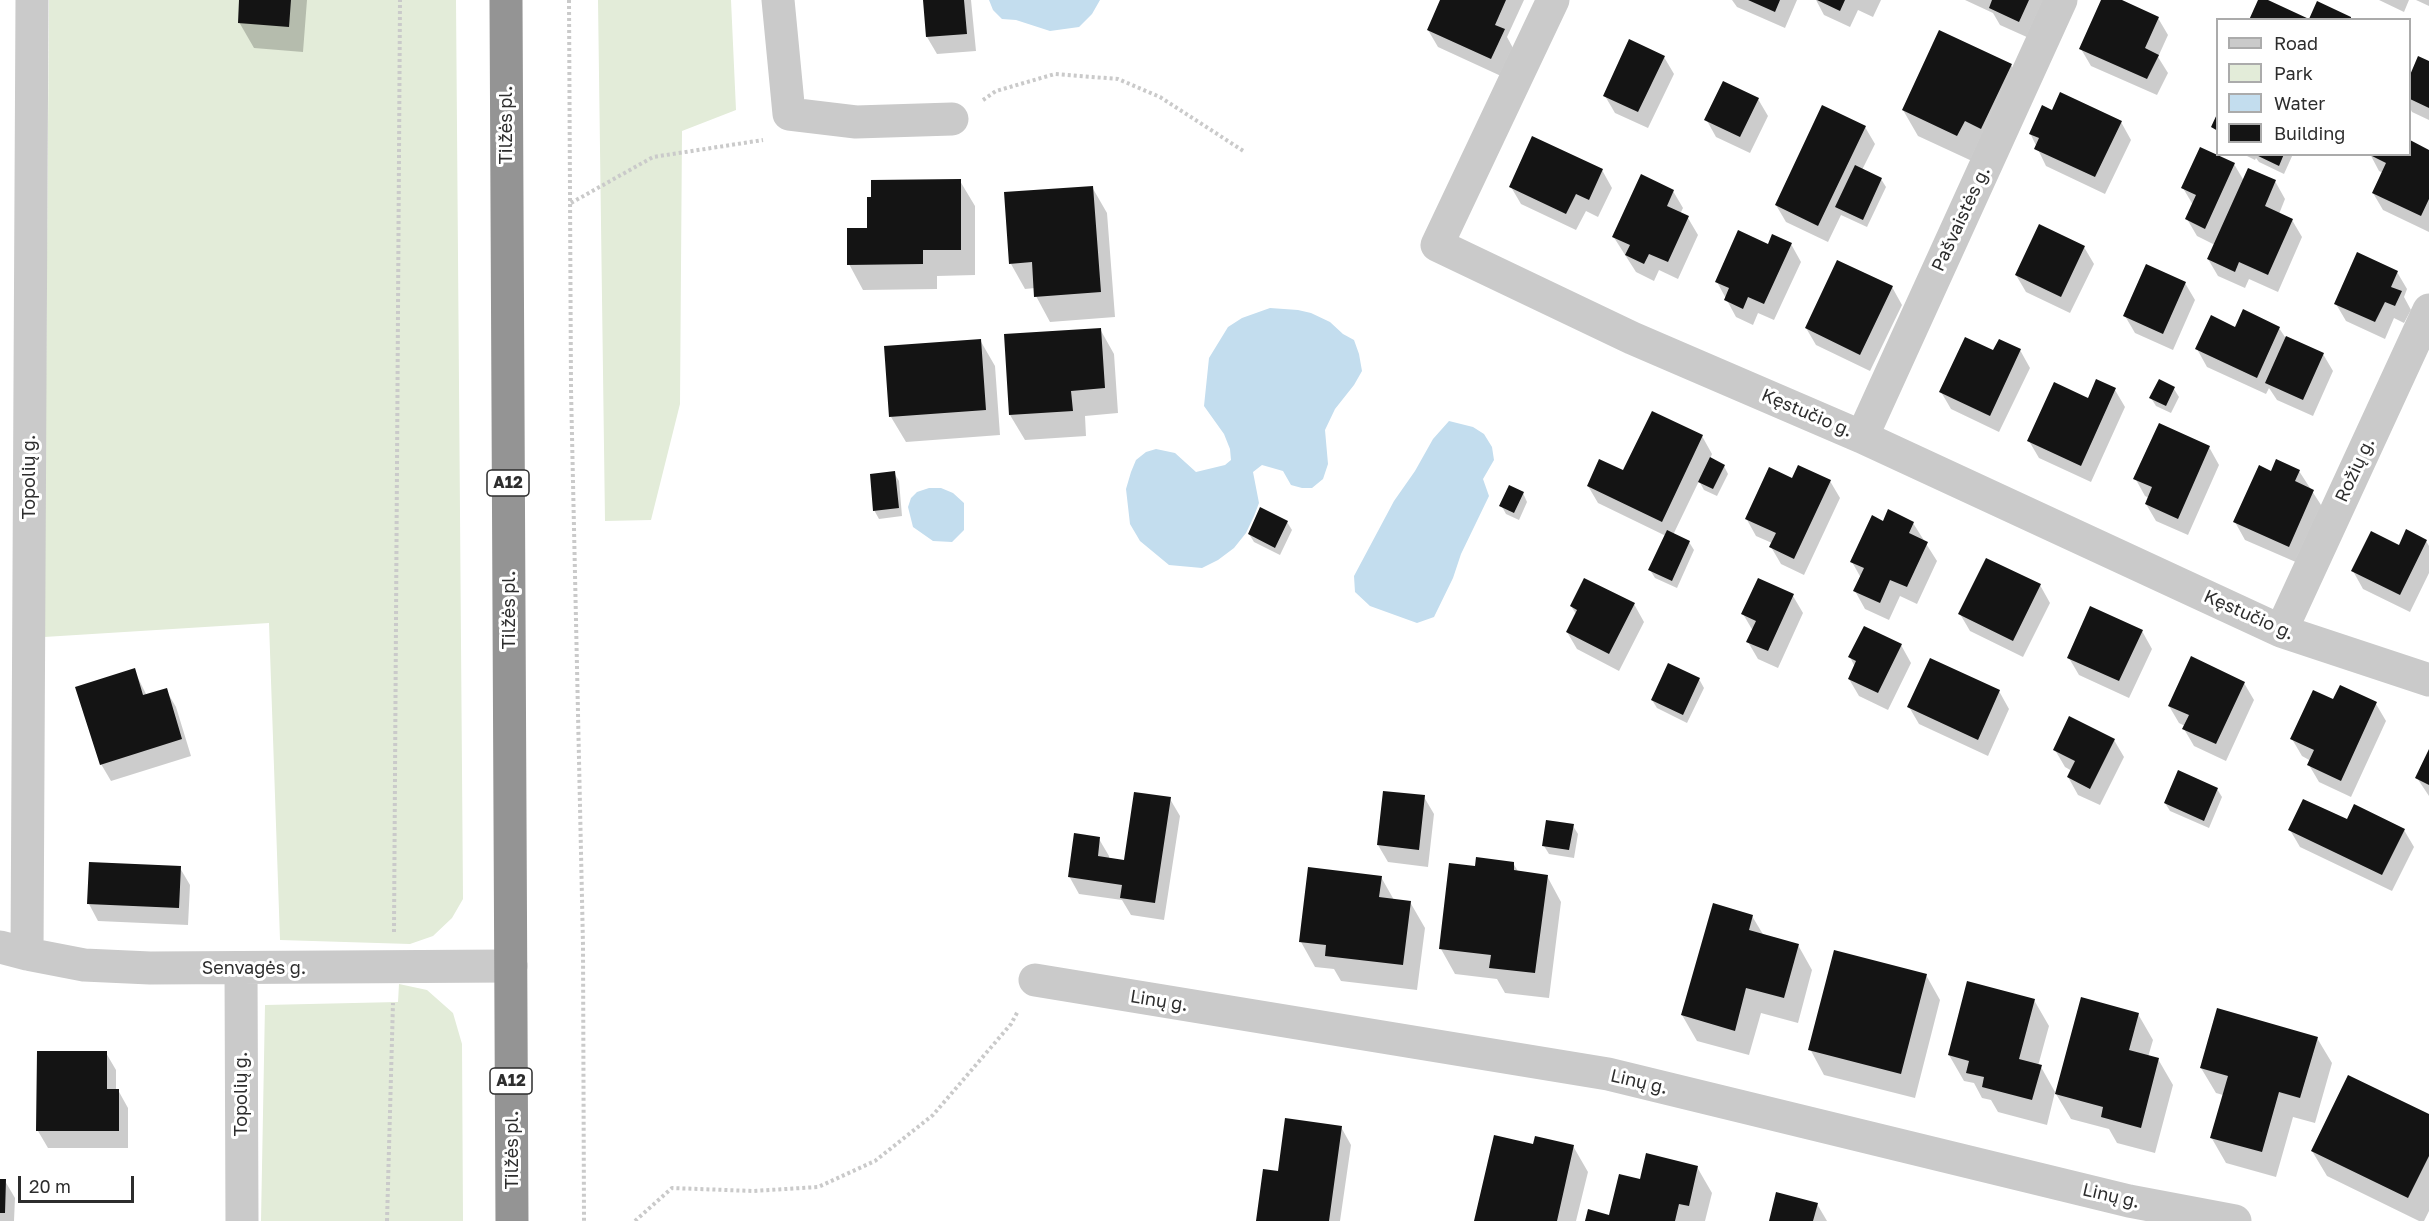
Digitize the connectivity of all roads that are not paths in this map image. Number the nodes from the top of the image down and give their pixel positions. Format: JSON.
{"nodes":[{"id":1,"x":32,"y":0,"type":"edge"},
{"id":2,"x":506,"y":0,"type":"edge"},
{"id":3,"x":778,"y":0,"type":"edge"},
{"id":4,"x":1553,"y":0,"type":"edge"},
{"id":5,"x":2061,"y":0,"type":"edge"},
{"id":6,"x":952,"y":119,"type":"road end"},
{"id":7,"x":2429,"y":310,"type":"edge"},
{"id":8,"x":1862,"y":437,"type":"junction"},
{"id":9,"x":2281,"y":631,"type":"junction"},
{"id":10,"x":2429,"y":680,"type":"edge"},
{"id":11,"x":13,"y":950,"type":"edge"},
{"id":12,"x":511,"y":966,"type":"junction"},
{"id":13,"x":241,"y":968,"type":"junction"},
{"id":14,"x":1035,"y":980,"type":"road end"},
{"id":15,"x":2127,"y":1211,"type":"edge"},
{"id":16,"x":242,"y":1221,"type":"edge"},
{"id":17,"x":512,"y":1221,"type":"edge"},
{"id":18,"x":2235,"y":1221,"type":"edge"}],
"edges":[{"from":1,"to":11,"type":"street","name":"Topolių g."},
{"from":2,"to":12,"type":"highway","name":"Tilžės pl.","number":"A12"},
{"from":3,"to":6,"type":"street"},
{"from":4,"to":8,"type":"street","name":"Kęstučio g."},
{"from":5,"to":8,"type":"street","name":"Pašvaistės g."},
{"from":7,"to":9,"type":"street","name":"Rožių g."},
{"from":8,"to":9,"type":"street","name":"Kęstučio g."},
{"from":9,"to":10,"type":"street","name":"Kęstučio g."},
{"from":11,"to":13,"type":"street","name":"Senvagės g."},
{"from":12,"to":13,"type":"street","name":"Senvagės g."},
{"from":12,"to":17,"type":"highway","name":"Tilžės pl.","number":"A12"},
{"from":13,"to":16,"type":"street","name":"Topolių g."},
{"from":14,"to":15,"type":"street","name":"Linų g."},
{"from":15,"to":18,"type":"street","name":"Linų g."}]}
